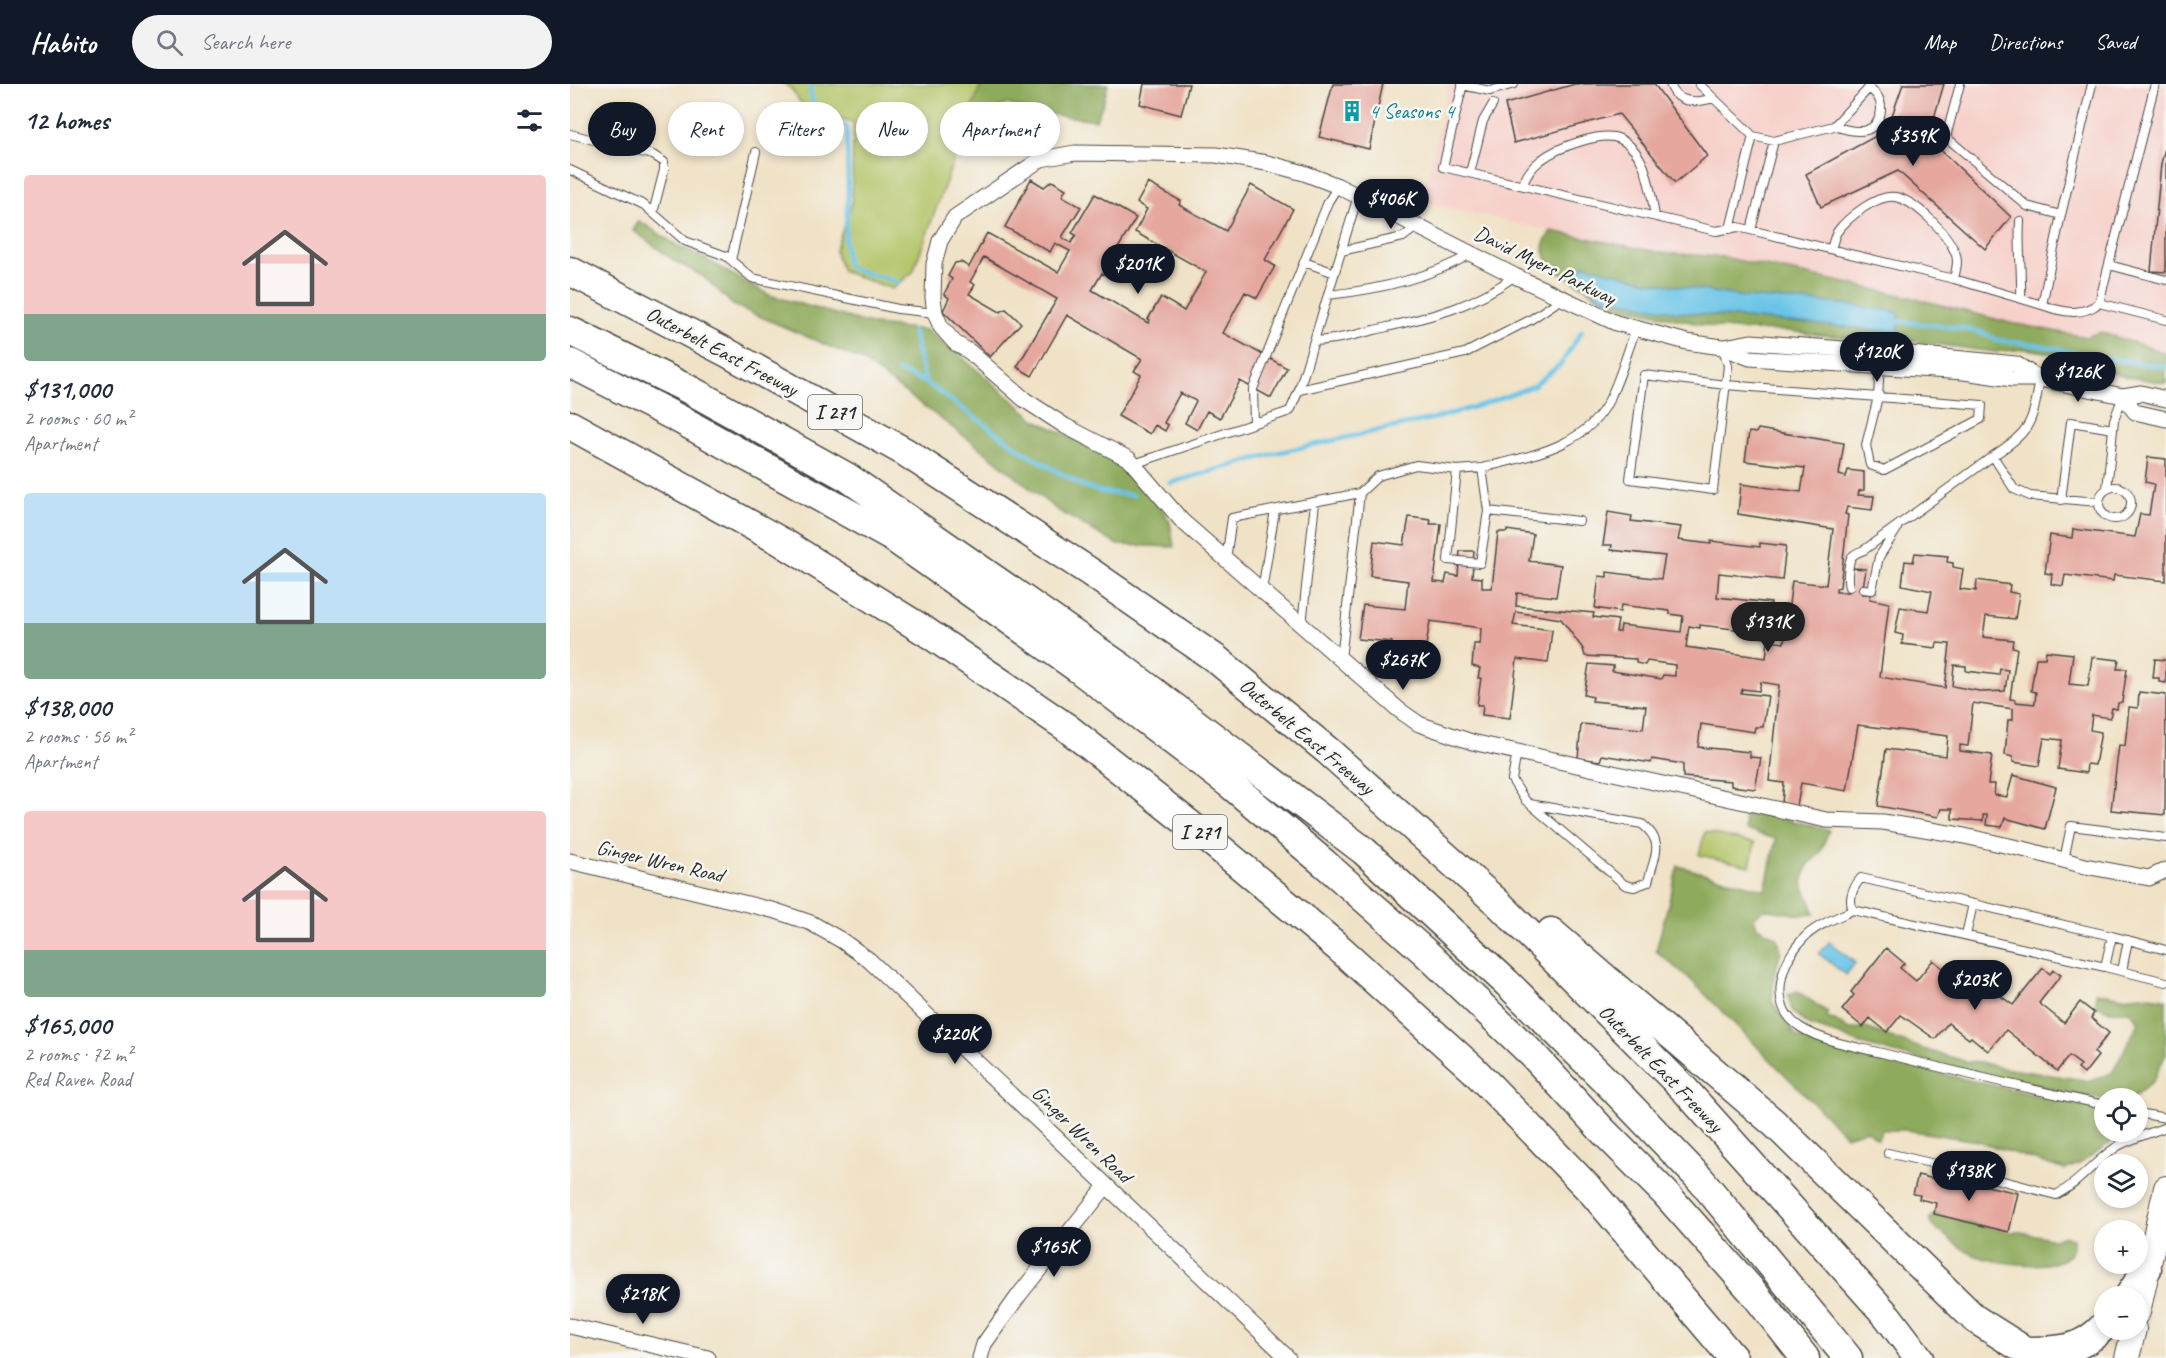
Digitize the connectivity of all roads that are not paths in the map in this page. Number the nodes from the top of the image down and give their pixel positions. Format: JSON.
{"nodes":[{"id":1,"x":1463,"y":84,"type":"edge"},
{"id":2,"x":1514,"y":84,"type":"edge"},
{"id":3,"x":1670,"y":84,"type":"edge"},
{"id":4,"x":1699,"y":84,"type":"edge"},
{"id":5,"x":1959,"y":84,"type":"edge"},
{"id":6,"x":2092,"y":84,"type":"edge"},
{"id":7,"x":2155,"y":84,"type":"edge"},
{"id":8,"x":1868,"y":86,"type":"edge"},
{"id":9,"x":1714,"y":98,"type":"junction"},
{"id":10,"x":1493,"y":104,"type":"dead end"},
{"id":11,"x":1834,"y":126,"type":"junction"},
{"id":12,"x":570,"y":134,"type":"edge"},
{"id":13,"x":1753,"y":136,"type":"junction"},
{"id":14,"x":1774,"y":141,"type":"junction"},
{"id":15,"x":756,"y":152,"type":"dead end"},
{"id":16,"x":570,"y":170,"type":"edge"},
{"id":17,"x":1470,"y":173,"type":"junction"},
{"id":18,"x":1338,"y":186,"type":"junction"},
{"id":19,"x":1523,"y":186,"type":"junction"},
{"id":20,"x":1359,"y":196,"type":"junction"},
{"id":21,"x":653,"y":213,"type":"junction"},
{"id":22,"x":2061,"y":215,"type":"junction"},
{"id":23,"x":1655,"y":216,"type":"junction"},
{"id":24,"x":2020,"y":221,"type":"dead end"},
{"id":25,"x":1419,"y":225,"type":"junction"},
{"id":26,"x":1730,"y":229,"type":"junction"},
{"id":27,"x":1751,"y":230,"type":"junction"},
{"id":28,"x":1831,"y":249,"type":"junction"},
{"id":29,"x":1341,"y":251,"type":"junction"},
{"id":30,"x":1472,"y":253,"type":"junction"},
{"id":31,"x":730,"y":260,"type":"junction"},
{"id":32,"x":1304,"y":262,"type":"junction"},
{"id":33,"x":2109,"y":265,"type":"junction"},
{"id":34,"x":570,"y":271,"type":"edge"},
{"id":35,"x":1335,"y":273,"type":"junction"},
{"id":36,"x":1515,"y":276,"type":"junction"},
{"id":37,"x":1954,"y":279,"type":"junction"},
{"id":38,"x":2166,"y":280,"type":"edge"},
{"id":39,"x":1328,"y":296,"type":"junction"},
{"id":40,"x":1563,"y":298,"type":"junction"},
{"id":41,"x":2022,"y":298,"type":"junction"},
{"id":42,"x":2099,"y":303,"type":"junction"},
{"id":43,"x":2042,"y":304,"type":"junction"},
{"id":44,"x":935,"y":314,"type":"junction"},
{"id":45,"x":2166,"y":320,"type":"edge"},
{"id":46,"x":1636,"y":329,"type":"junction"},
{"id":47,"x":570,"y":331,"type":"edge"},
{"id":48,"x":1314,"y":341,"type":"junction"},
{"id":49,"x":1722,"y":347,"type":"junction"},
{"id":50,"x":1881,"y":359,"type":"junction"},
{"id":51,"x":570,"y":363,"type":"edge"},
{"id":52,"x":2040,"y":379,"type":"junction"},
{"id":53,"x":1726,"y":386,"type":"junction"},
{"id":54,"x":1299,"y":390,"type":"junction"},
{"id":55,"x":2122,"y":396,"type":"junction"},
{"id":56,"x":1878,"y":397,"type":"junction"},
{"id":57,"x":2166,"y":399,"type":"edge"},
{"id":58,"x":2166,"y":419,"type":"edge"},
{"id":59,"x":1254,"y":423,"type":"junction"},
{"id":60,"x":570,"y":425,"type":"edge"},
{"id":61,"x":2113,"y":429,"type":"junction"},
{"id":62,"x":1993,"y":456,"type":"junction"},
{"id":63,"x":1134,"y":464,"type":"junction"},
{"id":64,"x":1482,"y":468,"type":"junction"},
{"id":65,"x":1457,"y":470,"type":"junction"},
{"id":66,"x":2107,"y":489,"type":"junction"},
{"id":67,"x":1360,"y":493,"type":"junction"},
{"id":68,"x":2061,"y":500,"type":"junction"},
{"id":69,"x":1315,"y":502,"type":"junction"},
{"id":70,"x":2098,"y":502,"type":"junction"},
{"id":71,"x":1275,"y":510,"type":"junction"},
{"id":72,"x":1488,"y":511,"type":"junction"},
{"id":73,"x":1579,"y":521,"type":"dead end"},
{"id":74,"x":1901,"y":522,"type":"junction"},
{"id":75,"x":1226,"y":559,"type":"junction"},
{"id":76,"x":1849,"y":587,"type":"dead end"},
{"id":77,"x":1863,"y":589,"type":"dead end"},
{"id":78,"x":1262,"y":591,"type":"junction"},
{"id":79,"x":1302,"y":625,"type":"junction"},
{"id":80,"x":1341,"y":659,"type":"junction"},
{"id":81,"x":1328,"y":751,"type":"junction"},
{"id":82,"x":1517,"y":752,"type":"junction"},
{"id":83,"x":1530,"y":804,"type":"junction"},
{"id":84,"x":2166,"y":838,"type":"edge"},
{"id":85,"x":2064,"y":860,"type":"junction"},
{"id":86,"x":570,"y":861,"type":"edge"},
{"id":87,"x":2166,"y":870,"type":"edge"},
{"id":88,"x":1973,"y":904,"type":"junction"},
{"id":89,"x":1852,"y":910,"type":"junction"},
{"id":90,"x":1966,"y":935,"type":"junction"},
{"id":91,"x":2112,"y":936,"type":"junction"},
{"id":92,"x":2128,"y":940,"type":"junction"},
{"id":93,"x":2166,"y":950,"type":"edge"},
{"id":94,"x":2105,"y":967,"type":"junction"},
{"id":95,"x":2122,"y":971,"type":"junction"},
{"id":96,"x":2166,"y":982,"type":"edge"},
{"id":97,"x":2094,"y":1103,"type":"edge"},
{"id":98,"x":2148,"y":1115,"type":"edge"},
{"id":99,"x":2166,"y":1118,"type":"edge"},
{"id":100,"x":2166,"y":1127,"type":"edge"},
{"id":101,"x":1888,"y":1154,"type":"dead end"},
{"id":102,"x":1106,"y":1186,"type":"junction"},
{"id":103,"x":2166,"y":1188,"type":"edge"},
{"id":104,"x":2148,"y":1265,"type":"edge"},
{"id":105,"x":570,"y":1326,"type":"edge"},
{"id":106,"x":2094,"y":1336,"type":"edge"},
{"id":107,"x":2131,"y":1340,"type":"edge"},
{"id":108,"x":2024,"y":1350,"type":"junction"},
{"id":109,"x":708,"y":1358,"type":"edge"},
{"id":110,"x":980,"y":1358,"type":"edge"},
{"id":111,"x":1288,"y":1358,"type":"edge"},
{"id":112,"x":1733,"y":1358,"type":"edge"},
{"id":113,"x":1805,"y":1358,"type":"edge"},
{"id":114,"x":1848,"y":1358,"type":"edge"},
{"id":115,"x":1919,"y":1358,"type":"edge"},
{"id":116,"x":2052,"y":1358,"type":"edge"},
{"id":117,"x":2127,"y":1358,"type":"edge"}],
"edges":[{"from":1,"to":2,"type":"lane"},
{"from":1,"to":17,"type":"lane"},
{"from":3,"to":9,"type":"lane"},
{"from":4,"to":9,"type":"lane"},
{"from":5,"to":22,"type":"lane"},
{"from":6,"to":22,"type":"lane"},
{"from":7,"to":33,"type":"lane"},
{"from":8,"to":11,"type":"lane"},
{"from":8,"to":11,"type":"lane"},
{"from":9,"to":13,"type":"lane"},
{"from":10,"to":17,"type":"lane"},
{"from":11,"to":14,"type":"lane"},
{"from":12,"to":21,"type":"lane"},
{"from":13,"to":14,"type":"lane"},
{"from":13,"to":26,"type":"lane"},
{"from":14,"to":27,"type":"lane"},
{"from":15,"to":31,"type":"lane"},
{"from":16,"to":21,"type":"lane"},
{"from":17,"to":19,"type":"lane"},
{"from":18,"to":20,"type":"street","name":"David Myers Parkway"},
{"from":18,"to":32,"type":"lane"},
{"from":18,"to":44,"type":"street","name":"David Myers Parkway"},
{"from":19,"to":23,"type":"lane"},
{"from":19,"to":23,"type":"lane"},
{"from":20,"to":25,"type":"street","name":"David Myers Parkway"},
{"from":20,"to":29,"type":"lane"},
{"from":21,"to":31,"type":"lane"},
{"from":22,"to":43,"type":"lane"},
{"from":23,"to":26,"type":"lane"},
{"from":24,"to":41,"type":"lane"},
{"from":25,"to":29,"type":"lane"},
{"from":25,"to":30,"type":"street","name":"David Myers Parkway"},
{"from":26,"to":27,"type":"lane"},
{"from":27,"to":28,"type":"lane"},
{"from":28,"to":37,"type":"lane"},
{"from":28,"to":37,"type":"lane"},
{"from":29,"to":35,"type":"lane"},
{"from":30,"to":36,"type":"street","name":"David Myers Parkway"},
{"from":30,"to":39,"type":"lane"},
{"from":31,"to":44,"type":"lane"},
{"from":32,"to":35,"type":"lane"},
{"from":32,"to":59,"type":"lane"},
{"from":33,"to":38,"type":"lane"},
{"from":33,"to":42,"type":"lane"},
{"from":34,"to":81,"type":"highway","name":"Outerbelt East Freeway","number":"I 271"},
{"from":35,"to":39,"type":"lane"},
{"from":36,"to":40,"type":"street","name":"David Myers Parkway"},
{"from":36,"to":48,"type":"lane"},
{"from":37,"to":41,"type":"lane"},
{"from":39,"to":48,"type":"lane"},
{"from":40,"to":46,"type":"street","name":"David Myers Parkway"},
{"from":40,"to":54,"type":"lane"},
{"from":41,"to":43,"type":"lane"},
{"from":42,"to":43,"type":"lane"},
{"from":42,"to":45,"type":"lane"},
{"from":44,"to":63,"type":"street"},
{"from":46,"to":49,"type":"street","name":"David Myers Parkway"},
{"from":46,"to":64,"type":"lane"},
{"from":47,"to":114,"type":"highway"},
{"from":48,"to":54,"type":"lane"},
{"from":49,"to":50,"type":"street","name":"David Myers Parkway"},
{"from":49,"to":53,"type":"lane"},
{"from":50,"to":52,"type":"street","name":"David Myers Parkway"},
{"from":50,"to":56,"type":"lane"},
{"from":51,"to":113,"type":"highway"},
{"from":52,"to":55,"type":"street","name":"David Myers Parkway"},
{"from":52,"to":62,"type":"lane"},
{"from":53,"to":53,"type":"lane"},
{"from":53,"to":56,"type":"lane"},
{"from":54,"to":59,"type":"lane"},
{"from":55,"to":57,"type":"street","name":"David Myers Parkway"},
{"from":55,"to":58,"type":"street","name":"David Myers Parkway"},
{"from":55,"to":61,"type":"lane"},
{"from":56,"to":56,"type":"lane"},
{"from":59,"to":63,"type":"lane"},
{"from":60,"to":112,"type":"highway","number":"I 271"},
{"from":61,"to":66,"type":"lane"},
{"from":61,"to":68,"type":"lane"},
{"from":62,"to":68,"type":"lane"},
{"from":62,"to":74,"type":"lane"},
{"from":63,"to":75,"type":"street"},
{"from":64,"to":65,"type":"lane"},
{"from":64,"to":72,"type":"lane"},
{"from":65,"to":67,"type":"lane"},
{"from":65,"to":72,"type":"lane"},
{"from":66,"to":70,"type":"lane"},
{"from":66,"to":70,"type":"lane"},
{"from":67,"to":69,"type":"lane"},
{"from":67,"to":80,"type":"lane"},
{"from":68,"to":70,"type":"lane"},
{"from":69,"to":71,"type":"lane"},
{"from":69,"to":79,"type":"lane"},
{"from":71,"to":75,"type":"lane"},
{"from":71,"to":78,"type":"lane"},
{"from":72,"to":73,"type":"lane"},
{"from":74,"to":76,"type":"lane"},
{"from":74,"to":77,"type":"lane"},
{"from":75,"to":78,"type":"street"},
{"from":78,"to":79,"type":"street"},
{"from":79,"to":80,"type":"street"},
{"from":80,"to":82,"type":"street"},
{"from":81,"to":108,"type":"highway"},
{"from":81,"to":115,"type":"highway","name":"Outerbelt East Freeway","number":"I 271"},
{"from":82,"to":83,"type":"lane"},
{"from":82,"to":85,"type":"street"},
{"from":83,"to":83,"type":"lane"},
{"from":84,"to":85,"type":"lane"},
{"from":85,"to":87,"type":"street"},
{"from":86,"to":102,"type":"street","name":"Ginger Wren Road"},
{"from":88,"to":89,"type":"lane"},
{"from":88,"to":90,"type":"lane"},
{"from":88,"to":91,"type":"lane"},
{"from":89,"to":90,"type":"lane"},
{"from":89,"to":97,"type":"lane"},
{"from":90,"to":94,"type":"lane"},
{"from":91,"to":92,"type":"lane"},
{"from":91,"to":94,"type":"lane"},
{"from":92,"to":93,"type":"lane"},
{"from":92,"to":95,"type":"lane"},
{"from":94,"to":95,"type":"lane"},
{"from":95,"to":96,"type":"lane"},
{"from":98,"to":99,"type":"lane"},
{"from":100,"to":101,"type":"lane"},
{"from":102,"to":110,"type":"street"},
{"from":102,"to":111,"type":"street","name":"Ginger Wren Road"},
{"from":103,"to":104,"type":"main road"},
{"from":105,"to":109,"type":"street"},
{"from":106,"to":108,"type":"highway"},
{"from":107,"to":117,"type":"main road"},
{"from":108,"to":116,"type":"highway"}]}
